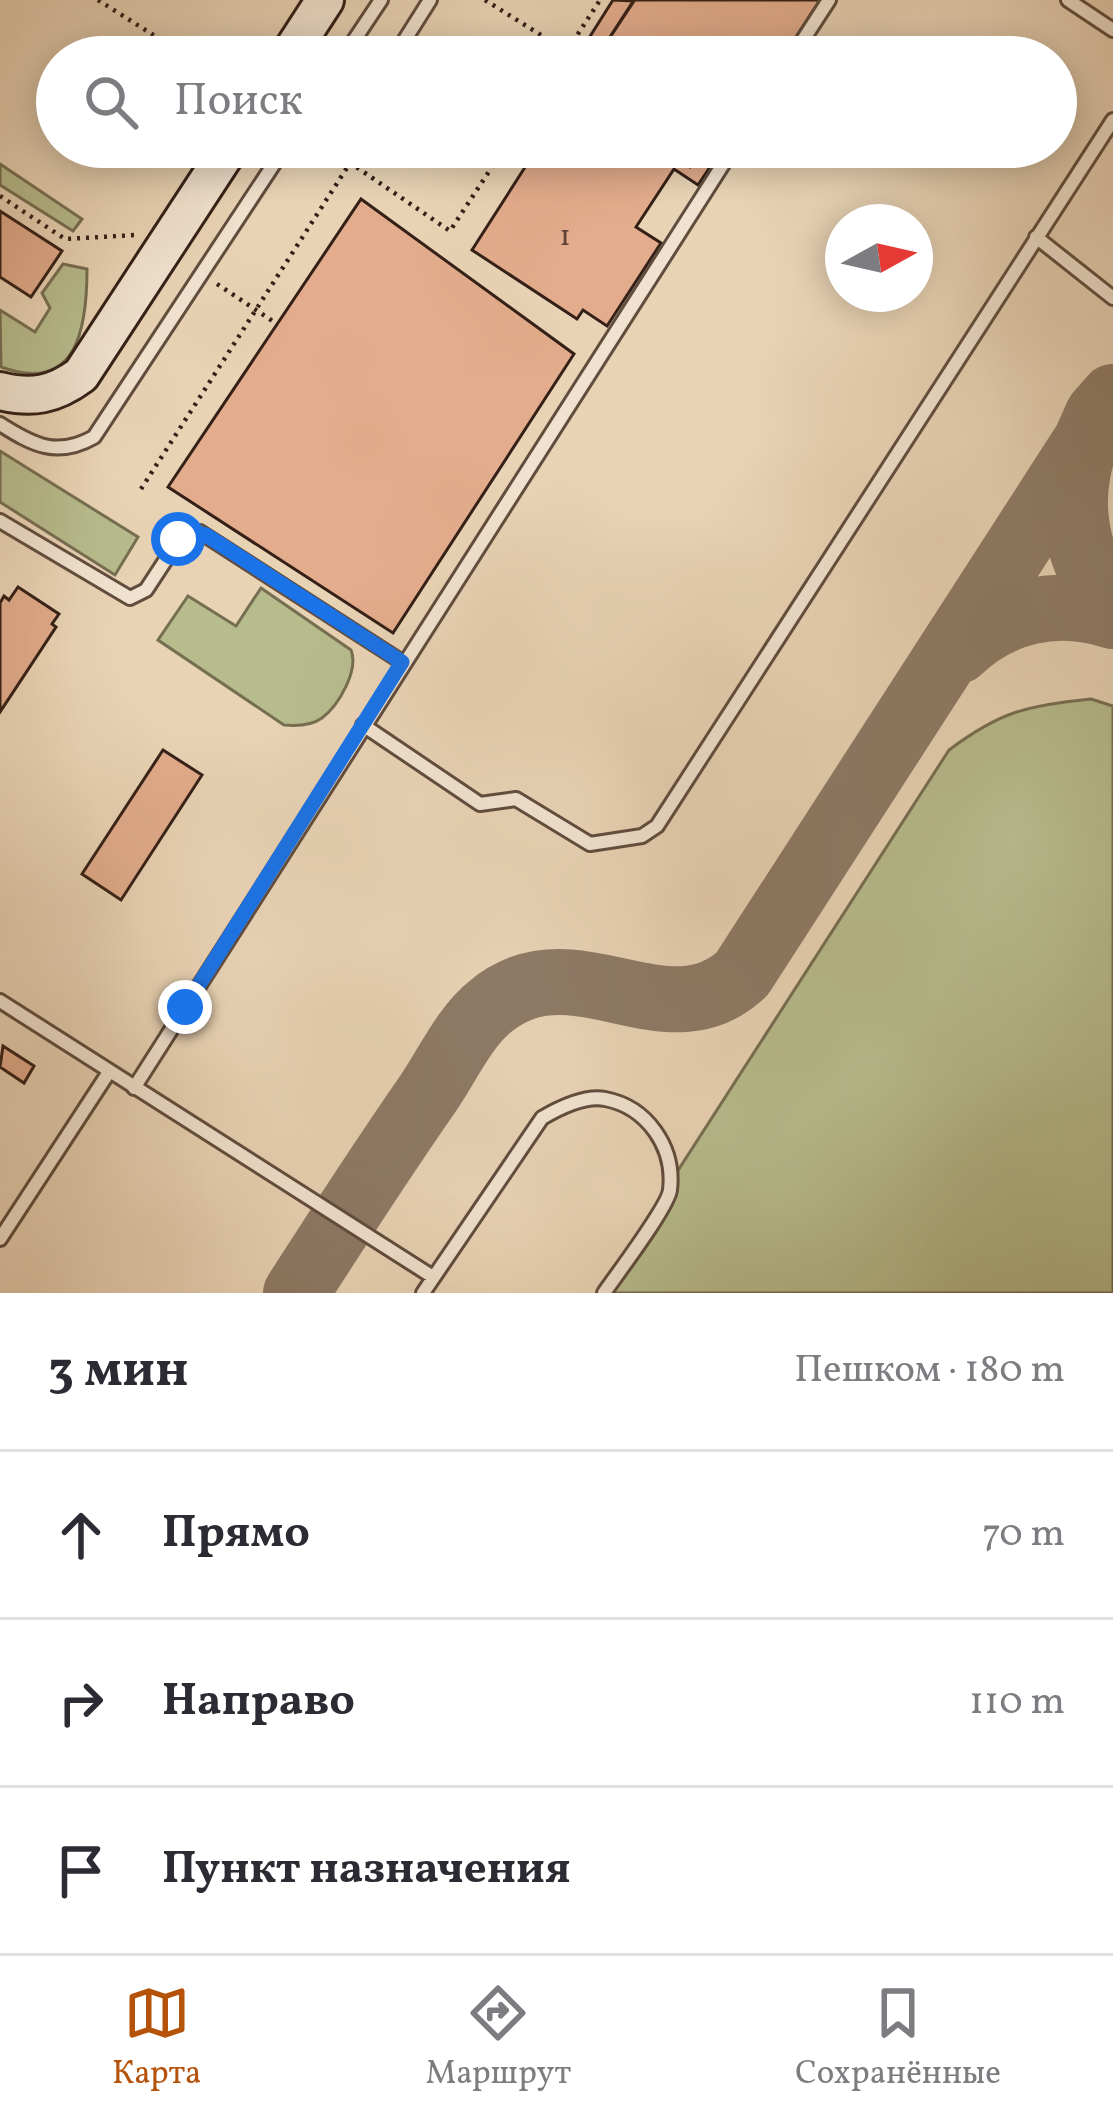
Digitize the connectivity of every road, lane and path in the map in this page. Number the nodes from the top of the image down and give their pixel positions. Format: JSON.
{"nodes":[{"id":1,"x":98,"y":0,"type":"edge"},
{"id":2,"x":325,"y":0,"type":"edge"},
{"id":3,"x":381,"y":0,"type":"edge"},
{"id":4,"x":430,"y":0,"type":"edge"},
{"id":5,"x":485,"y":0,"type":"edge"},
{"id":6,"x":600,"y":0,"type":"edge"},
{"id":7,"x":829,"y":0,"type":"edge"},
{"id":8,"x":1068,"y":0,"type":"edge"},
{"id":9,"x":1113,"y":30,"type":"edge"},
{"id":10,"x":155,"y":36,"type":"edge"},
{"id":11,"x":302,"y":36,"type":"edge"},
{"id":12,"x":358,"y":36,"type":"edge"},
{"id":13,"x":407,"y":36,"type":"edge"},
{"id":14,"x":538,"y":36,"type":"edge"},
{"id":15,"x":577,"y":36,"type":"edge"},
{"id":16,"x":806,"y":36,"type":"edge"},
{"id":17,"x":1113,"y":120,"type":"edge"},
{"id":18,"x":216,"y":168,"type":"edge"},
{"id":19,"x":271,"y":168,"type":"edge"},
{"id":20,"x":347,"y":168,"type":"edge"},
{"id":21,"x":357,"y":168,"type":"edge"},
{"id":22,"x":491,"y":168,"type":"edge"},
{"id":23,"x":720,"y":168,"type":"edge"},
{"id":24,"x":0,"y":196,"type":"edge"},
{"id":25,"x":141,"y":234,"type":"dead end"},
{"id":26,"x":1036,"y":237,"type":"junction"},
{"id":27,"x":1113,"y":298,"type":"edge"},
{"id":28,"x":0,"y":392,"type":"edge"},
{"id":29,"x":0,"y":424,"type":"edge"},
{"id":30,"x":141,"y":489,"type":"dead end"},
{"id":31,"x":0,"y":521,"type":"edge"},
{"id":32,"x":402,"y":662,"type":"junction"},
{"id":33,"x":363,"y":725,"type":"junction"},
{"id":34,"x":0,"y":1001,"type":"edge"},
{"id":35,"x":109,"y":1072,"type":"junction"},
{"id":36,"x":134,"y":1088,"type":"junction"},
{"id":37,"x":0,"y":1238,"type":"edge"},
{"id":38,"x":433,"y":1277,"type":"junction"},
{"id":39,"x":423,"y":1293,"type":"edge"},
{"id":40,"x":604,"y":1293,"type":"edge"}],
"edges":[{"from":1,"to":10,"type":"path"},
{"from":2,"to":11,"type":"main road"},
{"from":3,"to":12,"type":"lane"},
{"from":4,"to":13,"type":"lane"},
{"from":5,"to":14,"type":"path"},
{"from":6,"to":15,"type":"path"},
{"from":7,"to":16,"type":"lane"},
{"from":8,"to":9,"type":"lane"},
{"from":17,"to":26,"type":"lane"},
{"from":18,"to":28,"type":"main road"},
{"from":19,"to":29,"type":"lane"},
{"from":20,"to":30,"type":"path"},
{"from":21,"to":22,"type":"path"},
{"from":23,"to":32,"type":"lane"},
{"from":24,"to":25,"type":"path"},
{"from":26,"to":27,"type":"lane"},
{"from":26,"to":33,"type":"lane"},
{"from":31,"to":32,"type":"lane"},
{"from":32,"to":33,"type":"lane"},
{"from":33,"to":36,"type":"lane"},
{"from":34,"to":35,"type":"lane"},
{"from":35,"to":36,"type":"lane"},
{"from":35,"to":37,"type":"lane"},
{"from":36,"to":38,"type":"lane"},
{"from":38,"to":39,"type":"lane"},
{"from":38,"to":40,"type":"lane"}]}
